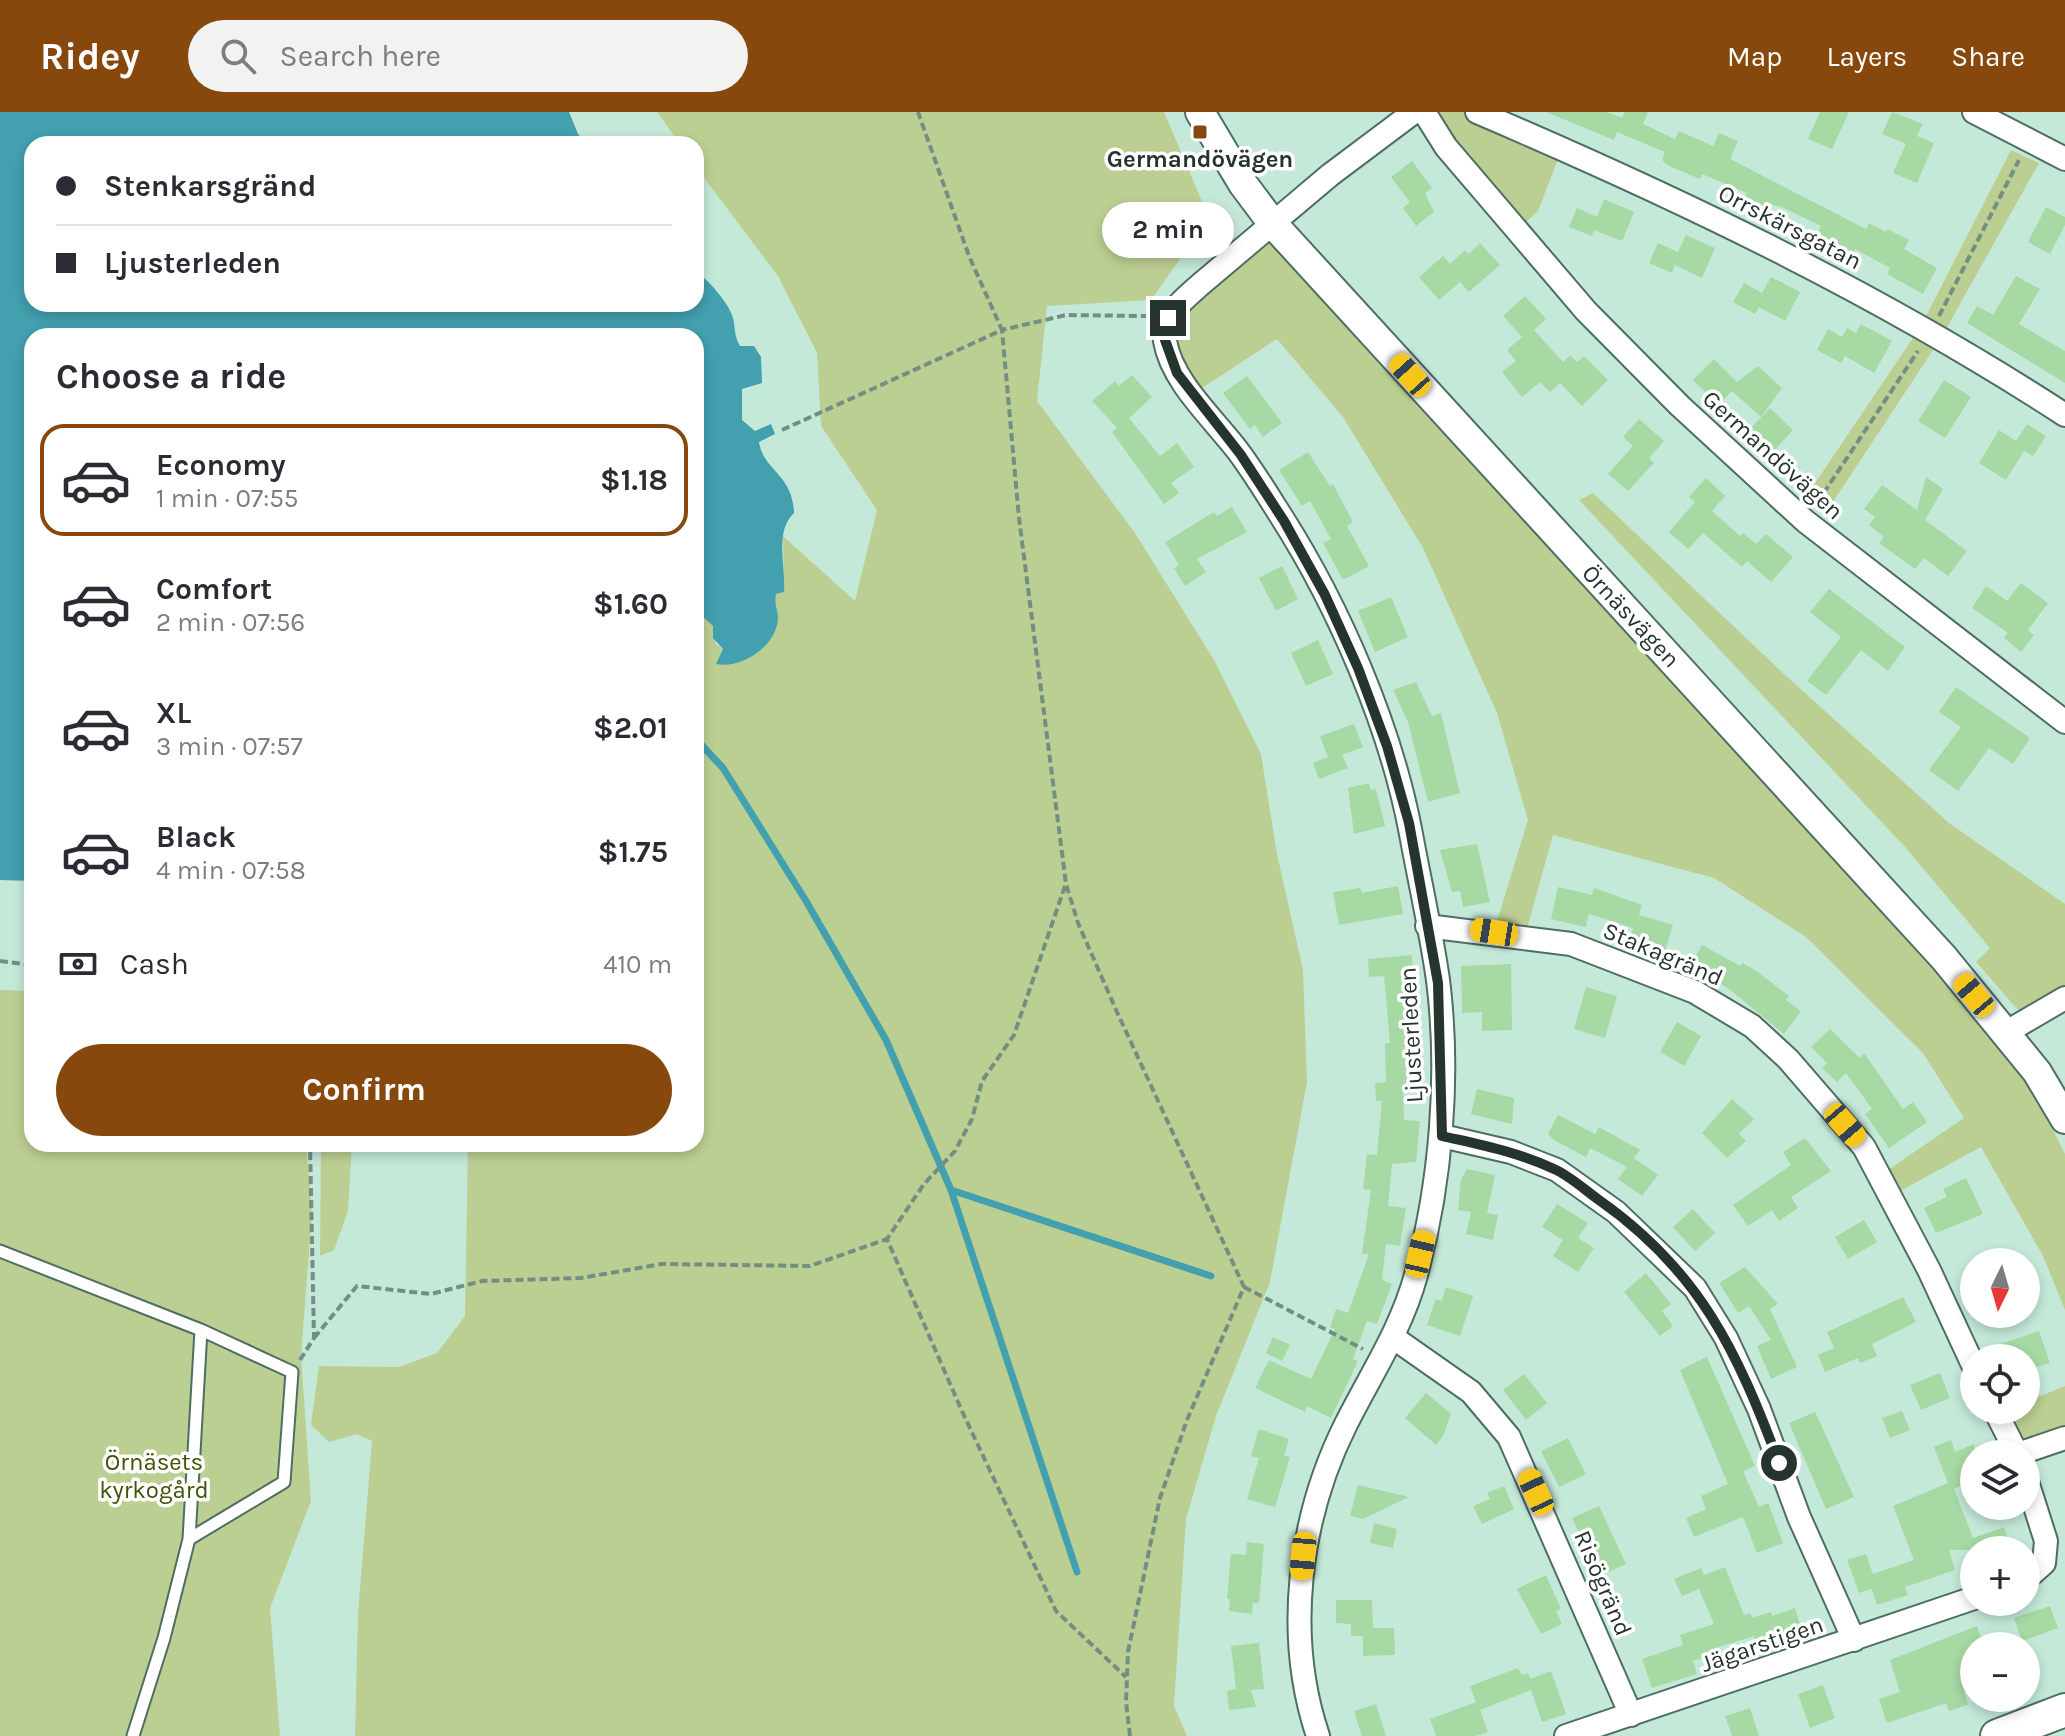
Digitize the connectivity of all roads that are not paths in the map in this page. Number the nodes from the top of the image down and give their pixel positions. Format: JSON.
{"nodes":[{"id":1,"x":1200,"y":112,"type":"edge"},
{"id":2,"x":1414,"y":112,"type":"edge"},
{"id":3,"x":1424,"y":112,"type":"edge"},
{"id":4,"x":1477,"y":112,"type":"edge"},
{"id":5,"x":1974,"y":112,"type":"edge"},
{"id":6,"x":2065,"y":159,"type":"edge"},
{"id":7,"x":1273,"y":224,"type":"junction"},
{"id":8,"x":2065,"y":415,"type":"edge"},
{"id":9,"x":2065,"y":722,"type":"edge"},
{"id":10,"x":1427,"y":926,"type":"junction"},
{"id":11,"x":2065,"y":998,"type":"edge"},
{"id":12,"x":2005,"y":1033,"type":"junction"},
{"id":13,"x":2065,"y":1119,"type":"edge"},
{"id":14,"x":1442,"y":1136,"type":"junction"},
{"id":15,"x":0,"y":1251,"type":"edge"},
{"id":16,"x":201,"y":1330,"type":"junction"},
{"id":17,"x":1394,"y":1338,"type":"junction"},
{"id":18,"x":1963,"y":1344,"type":"edge"},
{"id":19,"x":2065,"y":1438,"type":"edge"},
{"id":20,"x":2040,"y":1447,"type":"edge"},
{"id":21,"x":2039,"y":1520,"type":"edge"},
{"id":22,"x":189,"y":1539,"type":"junction"},
{"id":23,"x":2040,"y":1567,"type":"edge"},
{"id":24,"x":1960,"y":1603,"type":"edge"},
{"id":25,"x":1854,"y":1640,"type":"junction"},
{"id":26,"x":2065,"y":1710,"type":"edge"},
{"id":27,"x":1631,"y":1715,"type":"junction"},
{"id":28,"x":133,"y":1736,"type":"edge"},
{"id":29,"x":1318,"y":1736,"type":"edge"},
{"id":30,"x":1566,"y":1736,"type":"edge"},
{"id":31,"x":1997,"y":1736,"type":"edge"}],
"edges":[{"from":1,"to":7,"type":"street","name":"Örnäsvägen"},
{"from":2,"to":7,"type":"street"},
{"from":3,"to":9,"type":"street","name":"Germandövägen"},
{"from":4,"to":8,"type":"street","name":"Orrskärsgatan"},
{"from":5,"to":6,"type":"street"},
{"from":7,"to":10,"type":"street","name":"Ljusterleden"},
{"from":7,"to":12,"type":"street","name":"Örnäsvägen"},
{"from":10,"to":14,"type":"street","name":"Ljusterleden"},
{"from":10,"to":18,"type":"street","name":"Stakagränd"},
{"from":11,"to":12,"type":"street"},
{"from":12,"to":13,"type":"street","name":"Örnäsvägen"},
{"from":14,"to":17,"type":"street","name":"Ljusterleden"},
{"from":14,"to":25,"type":"street"},
{"from":15,"to":16,"type":"lane"},
{"from":16,"to":22,"type":"lane"},
{"from":16,"to":22,"type":"lane"},
{"from":17,"to":27,"type":"street","name":"Risögränd"},
{"from":17,"to":29,"type":"street","name":"Ljusterleden"},
{"from":19,"to":20,"type":"street"},
{"from":21,"to":23,"type":"street"},
{"from":22,"to":28,"type":"lane"},
{"from":24,"to":25,"type":"street","name":"Jägarstigen"},
{"from":25,"to":27,"type":"street","name":"Jägarstigen"},
{"from":26,"to":31,"type":"main road"},
{"from":27,"to":30,"type":"street","name":"Jägarstigen"}]}
